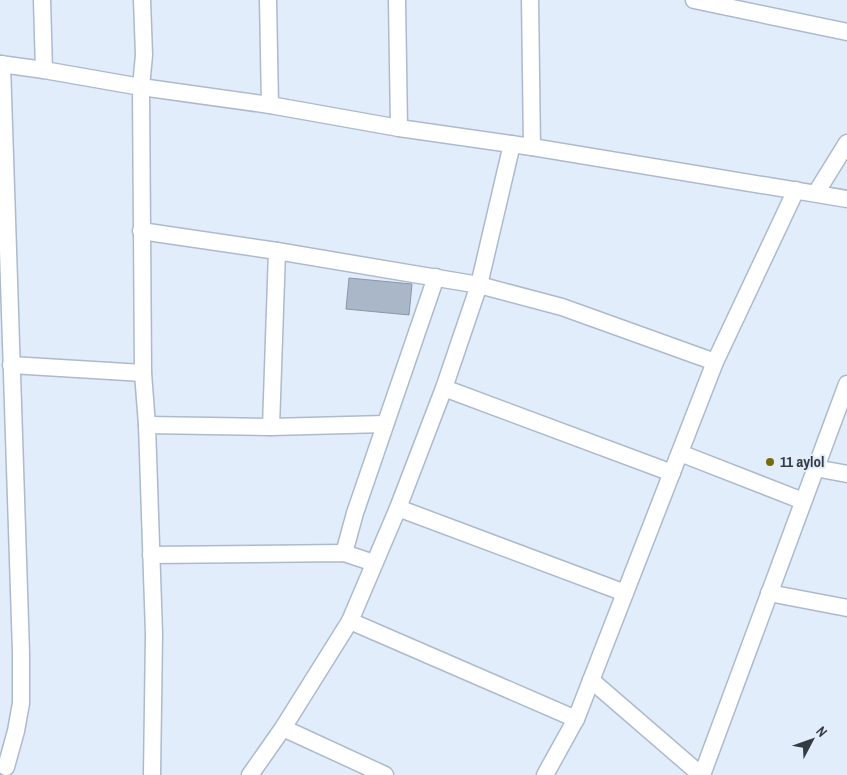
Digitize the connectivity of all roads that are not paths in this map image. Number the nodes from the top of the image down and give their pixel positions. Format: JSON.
{"nodes":[{"id":1,"x":42,"y":0,"type":"edge"},
{"id":2,"x":142,"y":0,"type":"edge"},
{"id":3,"x":268,"y":0,"type":"edge"},
{"id":4,"x":397,"y":0,"type":"edge"},
{"id":5,"x":530,"y":0,"type":"edge"},
{"id":6,"x":694,"y":0,"type":"edge"},
{"id":7,"x":847,"y":32,"type":"edge"},
{"id":8,"x":1,"y":64,"type":"edge"},
{"id":9,"x":44,"y":70,"type":"junction"},
{"id":10,"x":141,"y":87,"type":"junction"},
{"id":11,"x":270,"y":106,"type":"junction"},
{"id":12,"x":399,"y":128,"type":"junction"},
{"id":13,"x":847,"y":143,"type":"edge"},
{"id":14,"x":512,"y":144,"type":"junction"},
{"id":15,"x":532,"y":147,"type":"junction"},
{"id":16,"x":796,"y":190,"type":"junction"},
{"id":17,"x":816,"y":193,"type":"junction"},
{"id":18,"x":847,"y":199,"type":"edge"},
{"id":19,"x":3,"y":206,"type":"edge"},
{"id":20,"x":141,"y":231,"type":"junction"},
{"id":21,"x":277,"y":251,"type":"junction"},
{"id":22,"x":436,"y":278,"type":"junction"},
{"id":23,"x":479,"y":285,"type":"junction"},
{"id":24,"x":716,"y":362,"type":"junction"},
{"id":25,"x":11,"y":365,"type":"junction"},
{"id":26,"x":142,"y":373,"type":"junction"},
{"id":27,"x":847,"y":384,"type":"edge"},
{"id":28,"x":444,"y":388,"type":"junction"},
{"id":29,"x":385,"y":424,"type":"junction"},
{"id":30,"x":147,"y":425,"type":"junction"},
{"id":31,"x":272,"y":427,"type":"junction"},
{"id":32,"x":680,"y":453,"type":"junction"},
{"id":33,"x":815,"y":468,"type":"junction"},
{"id":34,"x":672,"y":474,"type":"junction"},
{"id":35,"x":847,"y":474,"type":"edge"},
{"id":36,"x":803,"y":501,"type":"junction"},
{"id":37,"x":398,"y":508,"type":"junction"},
{"id":38,"x":344,"y":552,"type":"junction"},
{"id":39,"x":151,"y":555,"type":"junction"},
{"id":40,"x":374,"y":563,"type":"junction"},
{"id":41,"x":625,"y":593,"type":"junction"},
{"id":42,"x":769,"y":593,"type":"junction"},
{"id":43,"x":847,"y":608,"type":"edge"},
{"id":44,"x":350,"y":622,"type":"junction"},
{"id":45,"x":591,"y":680,"type":"junction"},
{"id":46,"x":576,"y":719,"type":"junction"},
{"id":47,"x":283,"y":728,"type":"junction"},
{"id":48,"x":8,"y":769,"type":"edge"},
{"id":49,"x":152,"y":775,"type":"edge"},
{"id":50,"x":250,"y":775,"type":"edge"},
{"id":51,"x":385,"y":775,"type":"edge"},
{"id":52,"x":545,"y":775,"type":"edge"},
{"id":53,"x":701,"y":775,"type":"edge"}],
"edges":[{"from":1,"to":9,"type":"street"},
{"from":2,"to":10,"type":"street"},
{"from":3,"to":11,"type":"street"},
{"from":4,"to":12,"type":"street"},
{"from":5,"to":15,"type":"street"},
{"from":6,"to":7,"type":"street"},
{"from":8,"to":9,"type":"street"},
{"from":8,"to":19,"type":"street"},
{"from":9,"to":10,"type":"street"},
{"from":10,"to":11,"type":"street"},
{"from":10,"to":20,"type":"street"},
{"from":11,"to":12,"type":"street"},
{"from":12,"to":14,"type":"street"},
{"from":13,"to":17,"type":"street"},
{"from":14,"to":15,"type":"street"},
{"from":14,"to":23,"type":"street"},
{"from":15,"to":16,"type":"street"},
{"from":16,"to":17,"type":"street"},
{"from":16,"to":24,"type":"street"},
{"from":17,"to":18,"type":"street"},
{"from":19,"to":25,"type":"street"},
{"from":20,"to":21,"type":"street"},
{"from":20,"to":26,"type":"street"},
{"from":21,"to":22,"type":"street"},
{"from":21,"to":31,"type":"street"},
{"from":22,"to":23,"type":"street"},
{"from":22,"to":29,"type":"street"},
{"from":23,"to":24,"type":"street"},
{"from":23,"to":28,"type":"street"},
{"from":24,"to":32,"type":"street"},
{"from":25,"to":26,"type":"street"},
{"from":25,"to":48,"type":"street"},
{"from":26,"to":30,"type":"street"},
{"from":27,"to":33,"type":"street"},
{"from":28,"to":34,"type":"street"},
{"from":28,"to":37,"type":"street"},
{"from":29,"to":31,"type":"street"},
{"from":29,"to":38,"type":"street"},
{"from":30,"to":31,"type":"street"},
{"from":30,"to":39,"type":"street"},
{"from":32,"to":34,"type":"street"},
{"from":32,"to":36,"type":"street"},
{"from":33,"to":35,"type":"street"},
{"from":33,"to":36,"type":"street"},
{"from":34,"to":41,"type":"street"},
{"from":36,"to":42,"type":"street"},
{"from":37,"to":40,"type":"street"},
{"from":37,"to":41,"type":"street"},
{"from":38,"to":39,"type":"street"},
{"from":38,"to":40,"type":"street"},
{"from":39,"to":49,"type":"street"},
{"from":40,"to":44,"type":"street"},
{"from":41,"to":45,"type":"street"},
{"from":42,"to":43,"type":"street"},
{"from":42,"to":53,"type":"street"},
{"from":44,"to":46,"type":"street"},
{"from":44,"to":47,"type":"street"},
{"from":45,"to":46,"type":"street"},
{"from":45,"to":53,"type":"street"},
{"from":46,"to":52,"type":"street"},
{"from":47,"to":50,"type":"street"},
{"from":47,"to":51,"type":"street"}]}
